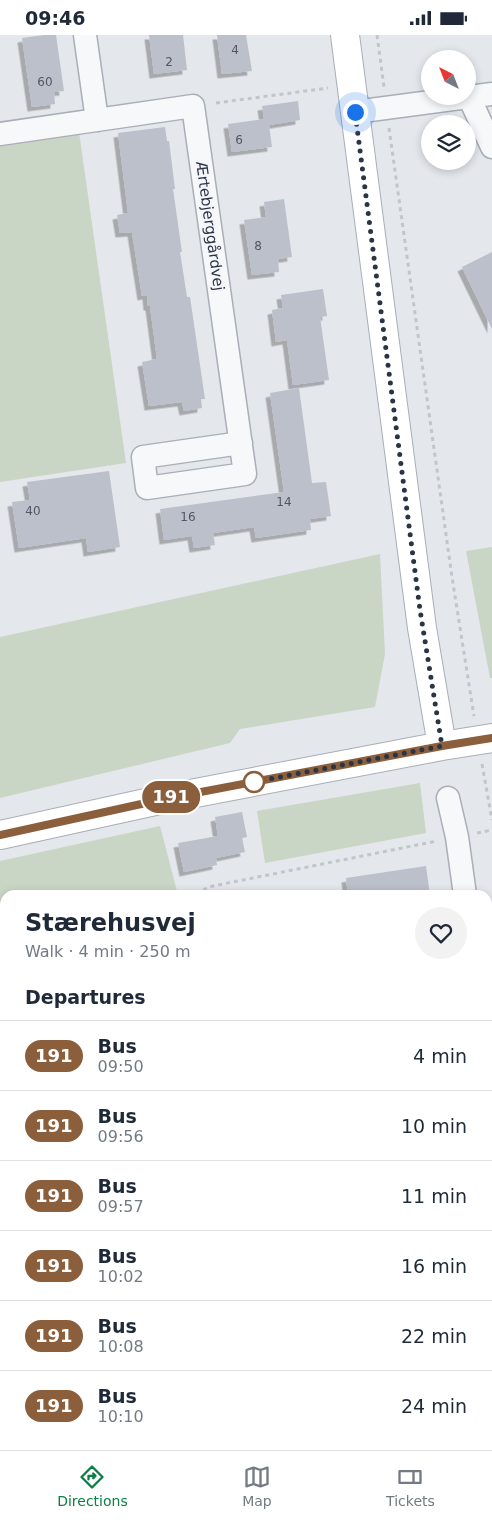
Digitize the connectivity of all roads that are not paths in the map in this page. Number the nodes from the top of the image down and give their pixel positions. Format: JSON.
{"nodes":[{"id":1,"x":85,"y":35,"type":"edge"},
{"id":2,"x":345,"y":35,"type":"edge"},
{"id":3,"x":492,"y":94,"type":"edge"},
{"id":4,"x":476,"y":96,"type":"edge"},
{"id":5,"x":421,"y":103,"type":"edge"},
{"id":6,"x":473,"y":105,"type":"edge"},
{"id":7,"x":355,"y":112,"type":"junction"},
{"id":8,"x":97,"y":120,"type":"junction"},
{"id":9,"x":0,"y":134,"type":"edge"},
{"id":10,"x":492,"y":147,"type":"edge"},
{"id":11,"x":240,"y":443,"type":"dead end"},
{"id":12,"x":485,"y":739,"type":"edge"},
{"id":13,"x":442,"y":746,"type":"junction"},
{"id":14,"x":448,"y":798,"type":"dead end"},
{"id":15,"x":0,"y":835,"type":"edge"},
{"id":16,"x":464,"y":890,"type":"edge"}],
"edges":[{"from":1,"to":8,"type":"street"},
{"from":2,"to":7,"type":"street"},
{"from":3,"to":4,"type":"street"},
{"from":5,"to":7,"type":"street"},
{"from":6,"to":10,"type":"street"},
{"from":7,"to":13,"type":"street"},
{"from":8,"to":9,"type":"street"},
{"from":8,"to":11,"type":"street","name":"Ærtebjerggårdvej"},
{"from":12,"to":13,"type":"street"},
{"from":13,"to":15,"type":"street"},
{"from":14,"to":16,"type":"street"}]}
